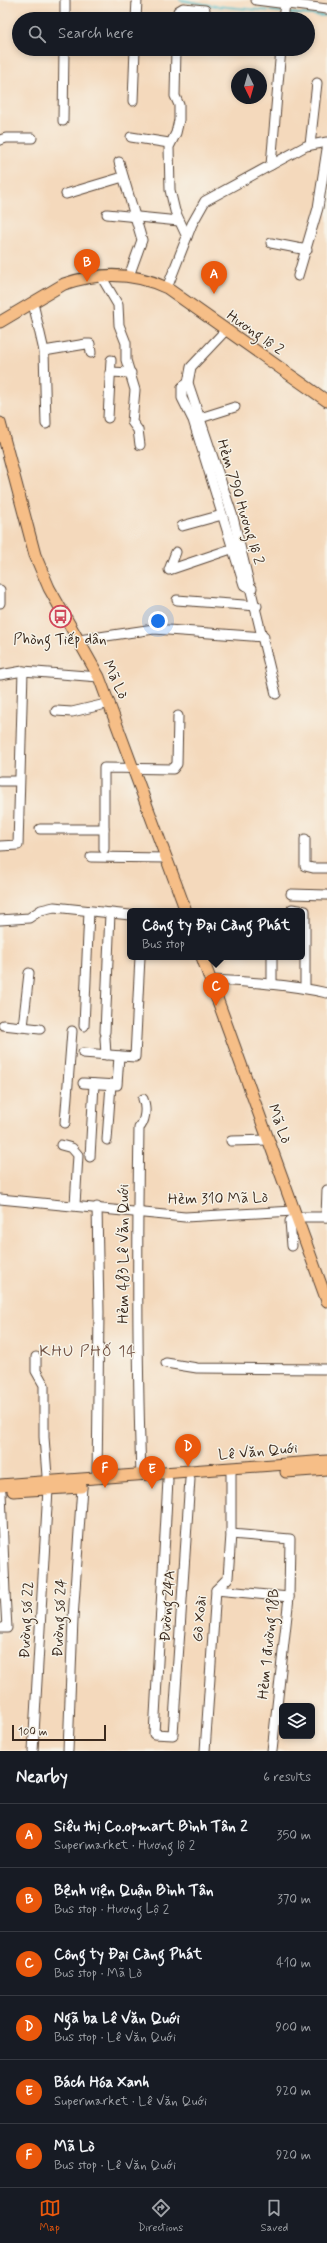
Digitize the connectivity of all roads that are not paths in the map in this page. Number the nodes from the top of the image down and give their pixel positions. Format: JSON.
{"nodes":[{"id":1,"x":65,"y":0,"type":"edge"},
{"id":2,"x":137,"y":0,"type":"edge"},
{"id":3,"x":256,"y":0,"type":"edge"},
{"id":4,"x":327,"y":9,"type":"edge"},
{"id":5,"x":205,"y":10,"type":"dead end"},
{"id":6,"x":284,"y":11,"type":"edge"},
{"id":7,"x":65,"y":12,"type":"edge"},
{"id":8,"x":136,"y":12,"type":"edge"},
{"id":9,"x":178,"y":12,"type":"edge"},
{"id":10,"x":64,"y":56,"type":"edge"},
{"id":11,"x":135,"y":56,"type":"edge"},
{"id":12,"x":176,"y":56,"type":"edge"},
{"id":13,"x":280,"y":56,"type":"edge"},
{"id":14,"x":318,"y":83,"type":"dead end"},
{"id":15,"x":132,"y":101,"type":"dead end"},
{"id":16,"x":63,"y":122,"type":"dead end"},
{"id":17,"x":32,"y":138,"type":"dead end"},
{"id":18,"x":132,"y":138,"type":"dead end"},
{"id":19,"x":3,"y":139,"type":"edge"},
{"id":20,"x":327,"y":142,"type":"edge"},
{"id":21,"x":169,"y":143,"type":"junction"},
{"id":22,"x":310,"y":145,"type":"junction"},
{"id":23,"x":327,"y":149,"type":"edge"},
{"id":24,"x":119,"y":162,"type":"dead end"},
{"id":25,"x":271,"y":165,"type":"junction"},
{"id":26,"x":124,"y":177,"type":"junction"},
{"id":27,"x":66,"y":194,"type":"dead end"},
{"id":28,"x":107,"y":214,"type":"dead end"},
{"id":29,"x":135,"y":217,"type":"junction"},
{"id":30,"x":179,"y":221,"type":"junction"},
{"id":31,"x":186,"y":237,"type":"junction"},
{"id":32,"x":271,"y":243,"type":"dead end"},
{"id":33,"x":307,"y":250,"type":"junction"},
{"id":34,"x":101,"y":276,"type":"junction"},
{"id":35,"x":129,"y":276,"type":"junction"},
{"id":36,"x":298,"y":276,"type":"dead end"},
{"id":37,"x":167,"y":288,"type":"junction"},
{"id":38,"x":33,"y":303,"type":"junction"},
{"id":39,"x":2,"y":320,"type":"edge"},
{"id":40,"x":225,"y":331,"type":"junction"},
{"id":41,"x":44,"y":351,"type":"junction"},
{"id":42,"x":91,"y":354,"type":"dead end"},
{"id":43,"x":111,"y":360,"type":"dead end"},
{"id":44,"x":110,"y":372,"type":"junction"},
{"id":45,"x":131,"y":374,"type":"junction"},
{"id":46,"x":327,"y":401,"type":"edge"},
{"id":47,"x":235,"y":407,"type":"dead end"},
{"id":48,"x":108,"y":418,"type":"dead end"},
{"id":49,"x":196,"y":419,"type":"junction"},
{"id":50,"x":0,"y":423,"type":"edge"},
{"id":51,"x":46,"y":424,"type":"dead end"},
{"id":52,"x":140,"y":445,"type":"dead end"},
{"id":53,"x":222,"y":515,"type":"junction"},
{"id":54,"x":182,"y":526,"type":"dead end"},
{"id":55,"x":231,"y":549,"type":"junction"},
{"id":56,"x":176,"y":552,"type":"dead end"},
{"id":57,"x":252,"y":588,"type":"junction"},
{"id":58,"x":0,"y":590,"type":"edge"},
{"id":59,"x":177,"y":600,"type":"dead end"},
{"id":60,"x":0,"y":603,"type":"edge"},
{"id":61,"x":256,"y":606,"type":"junction"},
{"id":62,"x":264,"y":636,"type":"junction"},
{"id":63,"x":79,"y":640,"type":"junction"},
{"id":64,"x":23,"y":671,"type":"junction"},
{"id":65,"x":0,"y":675,"type":"edge"},
{"id":66,"x":99,"y":677,"type":"junction"},
{"id":67,"x":276,"y":694,"type":"dead end"},
{"id":68,"x":110,"y":703,"type":"junction"},
{"id":69,"x":56,"y":711,"type":"dead end"},
{"id":70,"x":178,"y":716,"type":"dead end"},
{"id":71,"x":134,"y":768,"type":"junction"},
{"id":72,"x":0,"y":781,"type":"edge"},
{"id":73,"x":19,"y":781,"type":"junction"},
{"id":74,"x":40,"y":829,"type":"dead end"},
{"id":75,"x":104,"y":829,"type":"junction"},
{"id":76,"x":305,"y":839,"type":"dead end"},
{"id":77,"x":0,"y":846,"type":"edge"},
{"id":78,"x":104,"y":848,"type":"dead end"},
{"id":79,"x":91,"y":857,"type":"dead end"},
{"id":80,"x":167,"y":858,"type":"junction"},
{"id":81,"x":327,"y":868,"type":"edge"},
{"id":82,"x":291,"y":894,"type":"dead end"},
{"id":83,"x":327,"y":894,"type":"edge"},
{"id":84,"x":185,"y":908,"type":"edge"},
{"id":85,"x":90,"y":911,"type":"junction"},
{"id":86,"x":305,"y":911,"type":"edge"},
{"id":87,"x":110,"y":913,"type":"junction"},
{"id":88,"x":127,"y":915,"type":"edge"},
{"id":89,"x":0,"y":920,"type":"edge"},
{"id":90,"x":140,"y":960,"type":"edge"},
{"id":91,"x":203,"y":960,"type":"edge"},
{"id":92,"x":272,"y":960,"type":"edge"},
{"id":93,"x":305,"y":960,"type":"edge"},
{"id":94,"x":305,"y":960,"type":"edge"},
{"id":95,"x":29,"y":973,"type":"dead end"},
{"id":96,"x":210,"y":980,"type":"junction"},
{"id":97,"x":272,"y":984,"type":"junction"},
{"id":98,"x":305,"y":988,"type":"junction"},
{"id":99,"x":327,"y":993,"type":"edge"},
{"id":100,"x":2,"y":1025,"type":"dead end"},
{"id":101,"x":84,"y":1026,"type":"dead end"},
{"id":102,"x":23,"y":1027,"type":"junction"},
{"id":103,"x":40,"y":1029,"type":"dead end"},
{"id":104,"x":72,"y":1031,"type":"dead end"},
{"id":105,"x":84,"y":1053,"type":"dead end"},
{"id":106,"x":106,"y":1055,"type":"junction"},
{"id":107,"x":119,"y":1056,"type":"junction"},
{"id":108,"x":83,"y":1083,"type":"dead end"},
{"id":109,"x":94,"y":1084,"type":"junction"},
{"id":110,"x":110,"y":1084,"type":"junction"},
{"id":111,"x":143,"y":1099,"type":"dead end"},
{"id":112,"x":65,"y":1123,"type":"dead end"},
{"id":113,"x":107,"y":1140,"type":"dead end"},
{"id":114,"x":268,"y":1140,"type":"junction"},
{"id":115,"x":231,"y":1141,"type":"dead end"},
{"id":116,"x":61,"y":1146,"type":"dead end"},
{"id":117,"x":90,"y":1157,"type":"dead end"},
{"id":118,"x":327,"y":1190,"type":"edge"},
{"id":119,"x":0,"y":1199,"type":"edge"},
{"id":120,"x":75,"y":1205,"type":"junction"},
{"id":121,"x":97,"y":1207,"type":"junction"},
{"id":122,"x":138,"y":1212,"type":"junction"},
{"id":123,"x":295,"y":1214,"type":"junction"},
{"id":124,"x":327,"y":1217,"type":"edge"},
{"id":125,"x":292,"y":1246,"type":"dead end"},
{"id":126,"x":327,"y":1301,"type":"edge"},
{"id":127,"x":36,"y":1357,"type":"dead end"},
{"id":128,"x":166,"y":1362,"type":"dead end"},
{"id":129,"x":327,"y":1369,"type":"edge"},
{"id":130,"x":327,"y":1461,"type":"edge"},
{"id":131,"x":327,"y":1469,"type":"edge"},
{"id":132,"x":231,"y":1473,"type":"junction"},
{"id":133,"x":141,"y":1475,"type":"junction"},
{"id":134,"x":97,"y":1478,"type":"junction"},
{"id":135,"x":190,"y":1479,"type":"junction"},
{"id":136,"x":168,"y":1480,"type":"junction"},
{"id":137,"x":47,"y":1485,"type":"junction"},
{"id":138,"x":82,"y":1487,"type":"junction"},
{"id":139,"x":0,"y":1489,"type":"edge"},
{"id":140,"x":231,"y":1534,"type":"junction"},
{"id":141,"x":216,"y":1590,"type":"junction"},
{"id":142,"x":2,"y":1593,"type":"edge"},
{"id":143,"x":289,"y":1597,"type":"junction"},
{"id":144,"x":0,"y":1628,"type":"edge"},
{"id":145,"x":33,"y":1751,"type":"edge"},
{"id":146,"x":68,"y":1751,"type":"edge"},
{"id":147,"x":205,"y":1751,"type":"edge"},
{"id":148,"x":272,"y":1751,"type":"edge"}],
"edges":[{"from":1,"to":7,"type":"street"},
{"from":2,"to":8,"type":"street"},
{"from":3,"to":6,"type":"street"},
{"from":4,"to":6,"type":"street"},
{"from":5,"to":9,"type":"street"},
{"from":10,"to":16,"type":"street"},
{"from":11,"to":15,"type":"street"},
{"from":12,"to":21,"type":"street"},
{"from":13,"to":25,"type":"street"},
{"from":14,"to":22,"type":"street"},
{"from":17,"to":19,"type":"street"},
{"from":18,"to":21,"type":"street"},
{"from":20,"to":22,"type":"street"},
{"from":21,"to":30,"type":"street"},
{"from":22,"to":25,"type":"street"},
{"from":23,"to":33,"type":"street"},
{"from":24,"to":26,"type":"street"},
{"from":25,"to":31,"type":"street"},
{"from":26,"to":27,"type":"street"},
{"from":26,"to":29,"type":"street"},
{"from":28,"to":29,"type":"street"},
{"from":29,"to":30,"type":"street"},
{"from":29,"to":35,"type":"street"},
{"from":30,"to":31,"type":"street"},
{"from":31,"to":37,"type":"street"},
{"from":32,"to":33,"type":"street"},
{"from":33,"to":36,"type":"street"},
{"from":34,"to":35,"type":"main road"},
{"from":34,"to":38,"type":"main road"},
{"from":34,"to":45,"type":"street"},
{"from":35,"to":37,"type":"main road"},
{"from":37,"to":40,"type":"main road","name":"Hương lộ 2"},
{"from":38,"to":39,"type":"main road"},
{"from":38,"to":41,"type":"street"},
{"from":40,"to":46,"type":"main road","name":"Hương lộ 2"},
{"from":40,"to":49,"type":"street","name":"Hẻm 790 Hương lộ 2"},
{"from":41,"to":42,"type":"street"},
{"from":41,"to":51,"type":"street"},
{"from":43,"to":44,"type":"street"},
{"from":44,"to":45,"type":"street"},
{"from":44,"to":48,"type":"street"},
{"from":45,"to":52,"type":"street"},
{"from":47,"to":49,"type":"street"},
{"from":49,"to":53,"type":"street"},
{"from":49,"to":57,"type":"street","name":"Hẻm 790 Hương lộ 2"},
{"from":50,"to":63,"type":"main road","name":"Mã Lò"},
{"from":53,"to":54,"type":"street"},
{"from":53,"to":55,"type":"street"},
{"from":55,"to":56,"type":"street"},
{"from":55,"to":57,"type":"street"},
{"from":57,"to":61,"type":"street","name":"Hẻm 790 Hương lộ 2"},
{"from":58,"to":60,"type":"street"},
{"from":59,"to":61,"type":"street"},
{"from":61,"to":62,"type":"street","name":"Hẻm 790 Hương lộ 2"},
{"from":62,"to":63,"type":"street"},
{"from":62,"to":67,"type":"street","name":"Hẻm 790 Hương lộ 2"},
{"from":63,"to":66,"type":"main road","name":"Mã Lò"},
{"from":64,"to":65,"type":"street"},
{"from":64,"to":66,"type":"street"},
{"from":64,"to":73,"type":"street"},
{"from":66,"to":68,"type":"main road","name":"Mã Lò"},
{"from":68,"to":69,"type":"street"},
{"from":68,"to":71,"type":"main road","name":"Mã Lò"},
{"from":70,"to":71,"type":"street"},
{"from":71,"to":75,"type":"street"},
{"from":71,"to":80,"type":"main road","name":"Mã Lò"},
{"from":72,"to":73,"type":"street"},
{"from":73,"to":77,"type":"street"},
{"from":74,"to":75,"type":"street"},
{"from":75,"to":78,"type":"street"},
{"from":76,"to":81,"type":"street"},
{"from":79,"to":80,"type":"street"},
{"from":80,"to":84,"type":"main road","name":"Mã Lò"},
{"from":82,"to":83,"type":"street"},
{"from":85,"to":87,"type":"street"},
{"from":85,"to":89,"type":"street"},
{"from":85,"to":101,"type":"street"},
{"from":86,"to":94,"type":"street"},
{"from":87,"to":88,"type":"street"},
{"from":87,"to":106,"type":"street"},
{"from":90,"to":107,"type":"street"},
{"from":91,"to":96,"type":"main road","name":"Mã Lò"},
{"from":92,"to":97,"type":"street"},
{"from":93,"to":98,"type":"street"},
{"from":95,"to":102,"type":"street"},
{"from":96,"to":97,"type":"street"},
{"from":96,"to":114,"type":"main road","name":"Mã Lò"},
{"from":97,"to":98,"type":"street"},
{"from":98,"to":99,"type":"street"},
{"from":100,"to":102,"type":"street"},
{"from":102,"to":103,"type":"street"},
{"from":104,"to":112,"type":"street"},
{"from":105,"to":106,"type":"street"},
{"from":106,"to":107,"type":"street"},
{"from":107,"to":110,"type":"street"},
{"from":108,"to":109,"type":"street"},
{"from":109,"to":110,"type":"street"},
{"from":109,"to":117,"type":"street"},
{"from":110,"to":113,"type":"street"},
{"from":111,"to":122,"type":"street","name":"Hẻm 483 Lê Văn Quới"},
{"from":114,"to":115,"type":"street"},
{"from":114,"to":123,"type":"main road","name":"Mã Lò"},
{"from":116,"to":120,"type":"street"},
{"from":118,"to":124,"type":"street"},
{"from":119,"to":120,"type":"street","name":"Hẻm 310 Mã Lò"},
{"from":120,"to":121,"type":"street","name":"Hẻm 310 Mã Lò"},
{"from":121,"to":122,"type":"street","name":"Hẻm 310 Mã Lò"},
{"from":121,"to":134,"type":"street"},
{"from":122,"to":123,"type":"street","name":"Hẻm 310 Mã Lò"},
{"from":122,"to":133,"type":"street","name":"Hẻm 483 Lê Văn Quới"},
{"from":123,"to":124,"type":"street","name":"Hẻm 310 Mã Lò"},
{"from":123,"to":125,"type":"street"},
{"from":123,"to":126,"type":"main road","name":"Mã Lò"},
{"from":127,"to":137,"type":"street","name":"Đường số 22"},
{"from":128,"to":129,"type":"street"},
{"from":130,"to":132,"type":"main road","name":"Lê Văn Quới"},
{"from":131,"to":132,"type":"main road","name":"Lê Văn Quới"},
{"from":132,"to":133,"type":"main road","name":"Lê Văn Quới"},
{"from":132,"to":135,"type":"main road","name":"Lê Văn Quới"},
{"from":132,"to":140,"type":"street","name":"Gò Xoài"},
{"from":133,"to":134,"type":"main road","name":"Lê Văn Quới"},
{"from":134,"to":137,"type":"main road","name":"Lê Văn Quới"},
{"from":135,"to":136,"type":"main road","name":"Lê Văn Quới"},
{"from":135,"to":136,"type":"street","name":"Đường 24A"},
{"from":136,"to":138,"type":"main road","name":"Lê Văn Quới"},
{"from":137,"to":138,"type":"main road","name":"Lê Văn Quới"},
{"from":137,"to":139,"type":"main road","name":"Lê Văn Quới"},
{"from":137,"to":145,"type":"street","name":"Đường số 22"},
{"from":138,"to":146,"type":"street","name":"Đường số 24"},
{"from":139,"to":142,"type":"street"},
{"from":140,"to":141,"type":"street","name":"Gò Xoài"},
{"from":140,"to":143,"type":"street","name":"Hẻm 1 đường 18B"},
{"from":141,"to":143,"type":"street"},
{"from":141,"to":147,"type":"street","name":"Gò Xoài"},
{"from":142,"to":144,"type":"street"},
{"from":143,"to":148,"type":"street","name":"Hẻm 1 đường 18B"}]}
